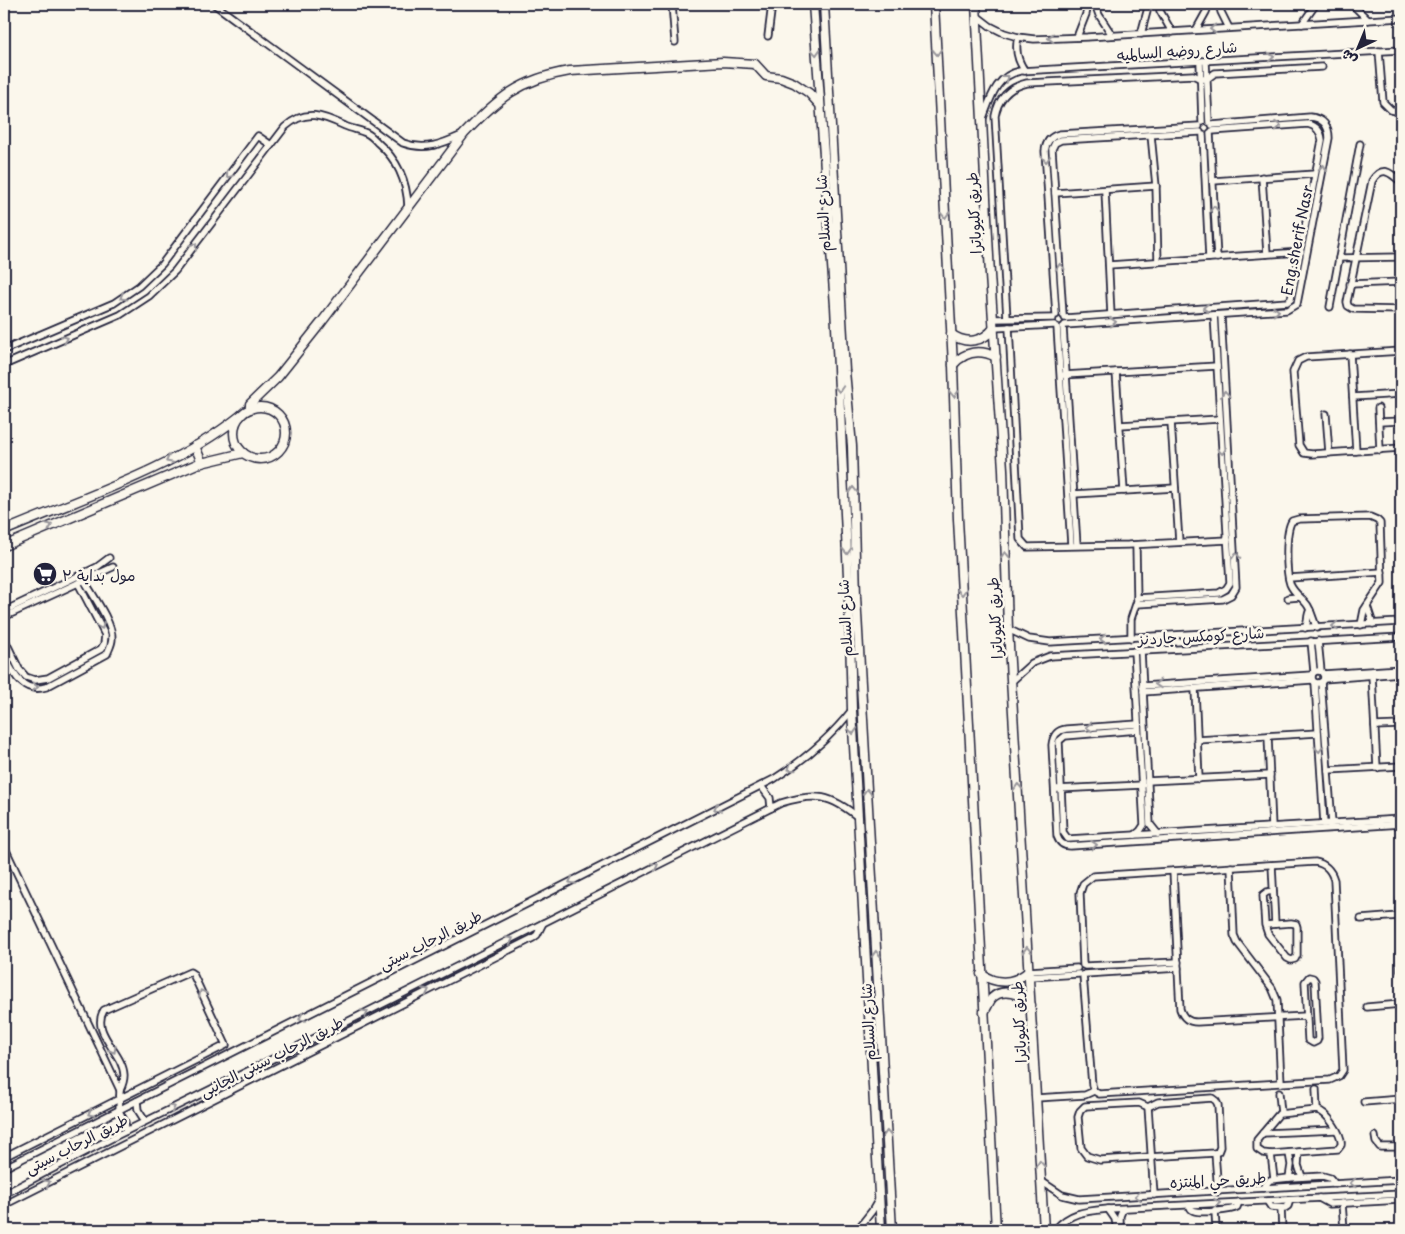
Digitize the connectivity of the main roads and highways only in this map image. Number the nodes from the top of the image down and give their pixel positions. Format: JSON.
{"nodes":[{"id":1,"x":813,"y":4,"type":"edge"},
{"id":2,"x":824,"y":4,"type":"edge"},
{"id":3,"x":934,"y":4,"type":"edge"},
{"id":4,"x":976,"y":4,"type":"edge"},
{"id":5,"x":820,"y":104,"type":"junction"},
{"id":6,"x":994,"y":328,"type":"junction"},
{"id":7,"x":951,"y":334,"type":"junction"},
{"id":8,"x":996,"y":357,"type":"junction"},
{"id":9,"x":953,"y":365,"type":"junction"},
{"id":10,"x":250,"y":409,"type":"junction"},
{"id":11,"x":240,"y":416,"type":"junction"},
{"id":12,"x":195,"y":446,"type":"junction"},
{"id":13,"x":243,"y":453,"type":"junction"},
{"id":14,"x":202,"y":463,"type":"junction"},
{"id":15,"x":4,"y":532,"type":"edge"},
{"id":16,"x":4,"y":546,"type":"edge"},
{"id":17,"x":852,"y":596,"type":"junction"},
{"id":18,"x":981,"y":974,"type":"junction"},
{"id":19,"x":1029,"y":974,"type":"junction"},
{"id":20,"x":1031,"y":1005,"type":"junction"},
{"id":21,"x":984,"y":1013,"type":"junction"},
{"id":22,"x":878,"y":1182,"type":"junction"},
{"id":23,"x":889,"y":1182,"type":"junction"},
{"id":24,"x":881,"y":1230,"type":"edge"},
{"id":25,"x":892,"y":1230,"type":"edge"},
{"id":26,"x":996,"y":1230,"type":"edge"},
{"id":27,"x":1044,"y":1230,"type":"edge"}],
"edges":[{"from":1,"to":5,"type":"main road","name":"شارع السلام","one_way":true},
{"from":17,"to":2,"type":"main road","name":"شارع السلام","one_way":true},
{"from":3,"to":7,"type":"main road","name":"طريق كليوباترا","one_way":true},
{"from":4,"to":6,"type":"main road","name":"طريق كليوباترا"},
{"from":5,"to":10,"type":"main road"},
{"from":5,"to":17,"type":"main road","name":"شارع السلام","one_way":true},
{"from":6,"to":7,"type":"main road"},
{"from":6,"to":8,"type":"main road","name":"طريق كليوباترا"},
{"from":7,"to":9,"type":"main road","name":"طريق كليوباترا"},
{"from":8,"to":9,"type":"main road"},
{"from":19,"to":8,"type":"main road","name":"طريق كليوباترا","one_way":true},
{"from":9,"to":18,"type":"main road","name":"طريق كليوباترا","one_way":true},
{"from":10,"to":11,"type":"main road"},
{"from":10,"to":13,"type":"main road"},
{"from":11,"to":12,"type":"main road"},
{"from":11,"to":13,"type":"main road"},
{"from":12,"to":14,"type":"main road"},
{"from":12,"to":15,"type":"main road","one_way":true},
{"from":13,"to":14,"type":"main road"},
{"from":16,"to":14,"type":"main road","one_way":true},
{"from":17,"to":22,"type":"main road","name":"شارع السلام","one_way":true},
{"from":23,"to":17,"type":"main road","name":"شارع السلام","one_way":true},
{"from":18,"to":19,"type":"main road"},
{"from":18,"to":21,"type":"main road","name":"طريق كليوباترا"},
{"from":19,"to":20,"type":"main road","name":"طريق كليوباترا"},
{"from":20,"to":21,"type":"main road"},
{"from":27,"to":20,"type":"main road","name":"طريق كليوباترا","one_way":true},
{"from":21,"to":26,"type":"main road","name":"طريق كليوباترا"},
{"from":22,"to":23,"type":"main road"},
{"from":22,"to":24,"type":"main road","name":"شارع السلام"},
{"from":23,"to":25,"type":"main road","name":"شارع السلام"}]}
